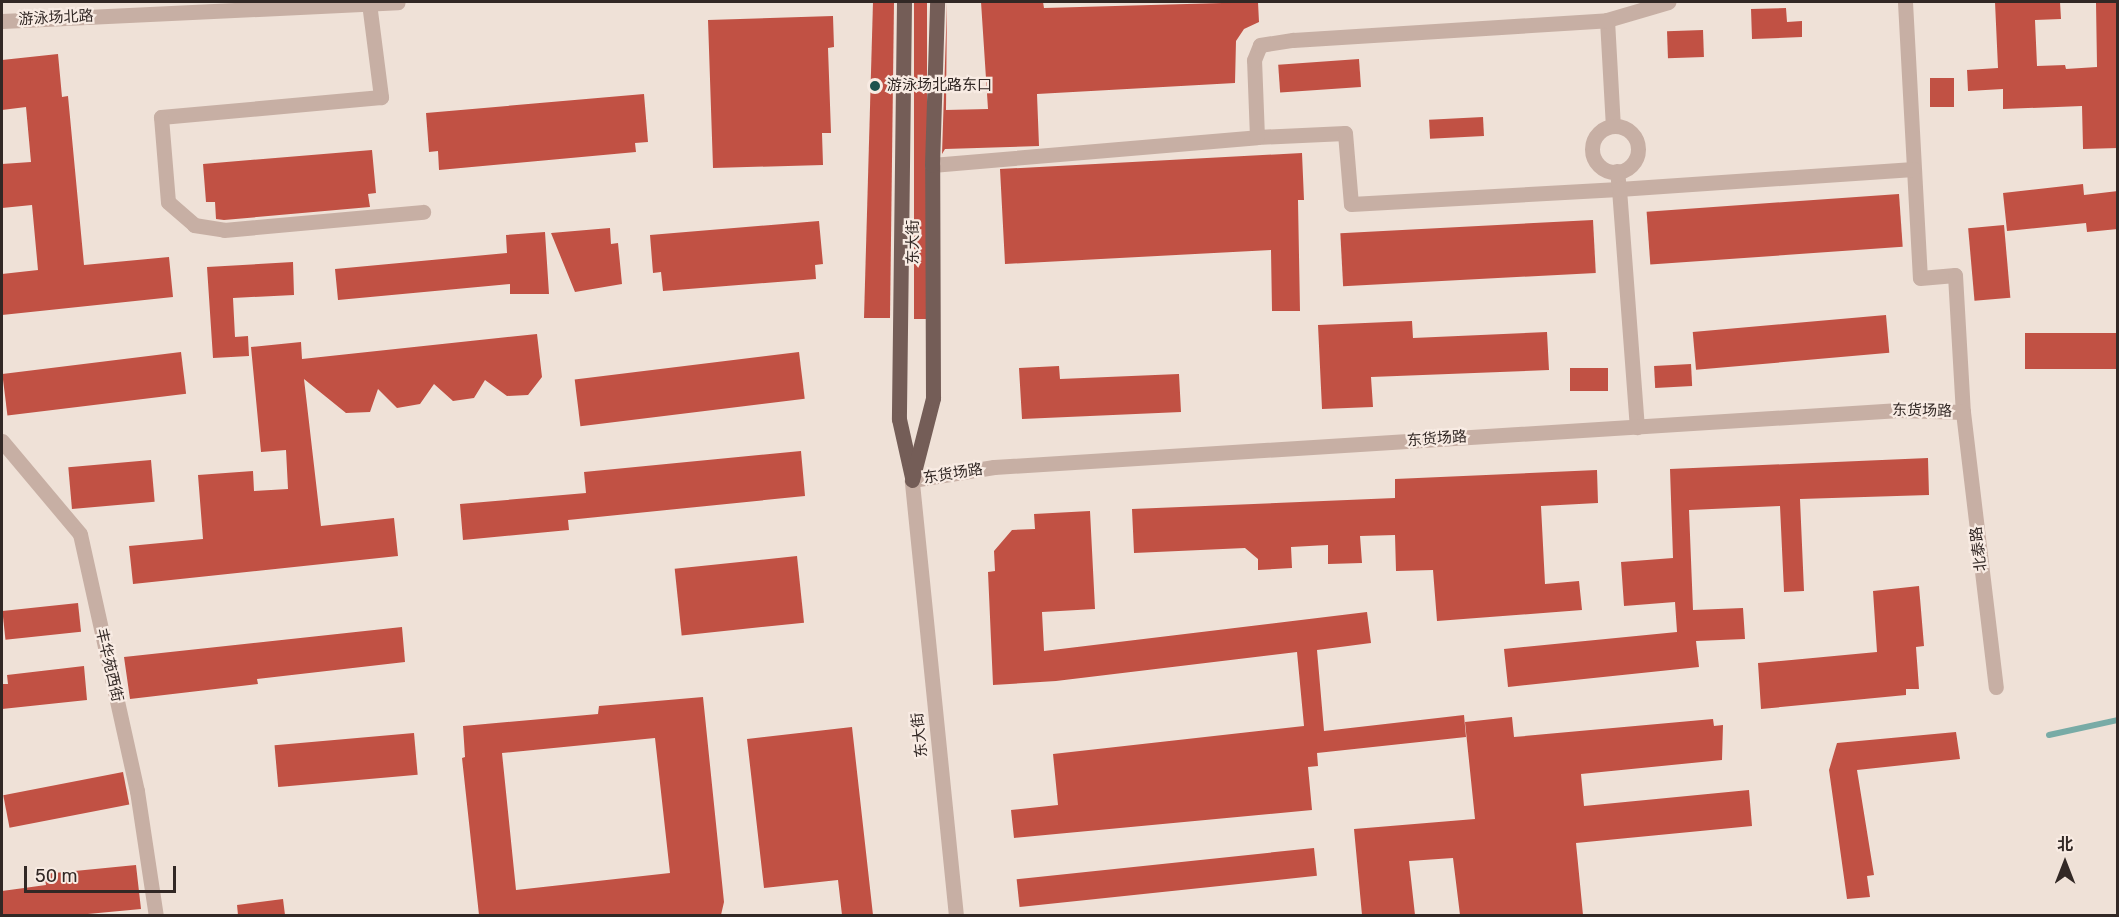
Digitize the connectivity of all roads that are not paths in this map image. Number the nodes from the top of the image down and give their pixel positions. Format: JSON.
{"nodes":[{"id":1,"x":398,"y":2,"type":"edge"},
{"id":2,"x":904,"y":2,"type":"edge"},
{"id":3,"x":938,"y":2,"type":"edge"},
{"id":4,"x":1668,"y":2,"type":"edge"},
{"id":5,"x":1905,"y":2,"type":"edge"},
{"id":6,"x":369,"y":3,"type":"edge"},
{"id":7,"x":1607,"y":20,"type":"junction"},
{"id":8,"x":2,"y":21,"type":"edge"},
{"id":9,"x":1613,"y":126,"type":"junction"},
{"id":10,"x":1257,"y":137,"type":"junction"},
{"id":11,"x":932,"y":165,"type":"junction"},
{"id":12,"x":1913,"y":169,"type":"junction"},
{"id":13,"x":1617,"y":171,"type":"junction"},
{"id":14,"x":1619,"y":189,"type":"junction"},
{"id":15,"x":423,"y":212,"type":"dead end"},
{"id":16,"x":1963,"y":412,"type":"junction"},
{"id":17,"x":1636,"y":427,"type":"junction"},
{"id":18,"x":2,"y":441,"type":"edge"},
{"id":19,"x":912,"y":480,"type":"junction"},
{"id":20,"x":1996,"y":687,"type":"dead end"},
{"id":21,"x":156,"y":915,"type":"edge"},
{"id":22,"x":956,"y":915,"type":"edge"}],
"edges":[{"from":1,"to":6,"type":"street","name":"游泳场北路"},
{"from":2,"to":19,"type":"main road","name":"东大街"},
{"from":3,"to":11,"type":"main road","name":"东大街"},
{"from":4,"to":7,"type":"street"},
{"from":5,"to":12,"type":"street"},
{"from":6,"to":8,"type":"street","name":"游泳场北路"},
{"from":6,"to":15,"type":"street"},
{"from":7,"to":9,"type":"street"},
{"from":7,"to":10,"type":"street"},
{"from":9,"to":13,"type":"street"},
{"from":9,"to":13,"type":"street"},
{"from":10,"to":11,"type":"street"},
{"from":10,"to":14,"type":"street"},
{"from":11,"to":19,"type":"main road","name":"东大街"},
{"from":12,"to":14,"type":"street"},
{"from":12,"to":16,"type":"street","name":"北泰路"},
{"from":13,"to":14,"type":"street"},
{"from":14,"to":17,"type":"street"},
{"from":16,"to":17,"type":"street","name":"东货场路"},
{"from":16,"to":20,"type":"street","name":"北泰路"},
{"from":17,"to":19,"type":"street","name":"东货场路"},
{"from":18,"to":21,"type":"street","name":"丰华苑西街"},
{"from":19,"to":22,"type":"street","name":"东大街"}]}
